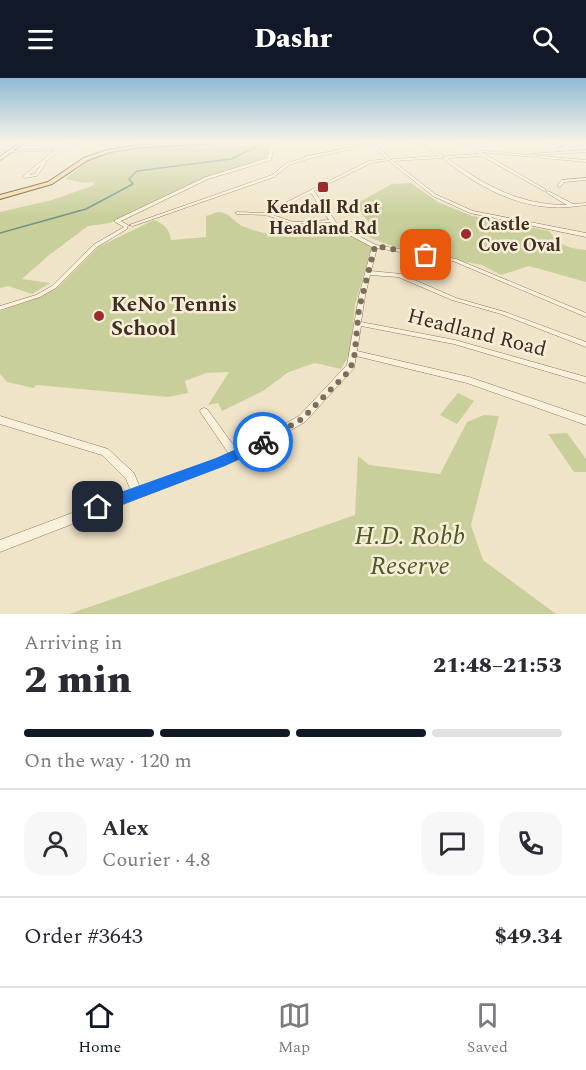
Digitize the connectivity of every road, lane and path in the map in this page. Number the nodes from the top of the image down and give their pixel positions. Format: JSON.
{"nodes":[{"id":1,"x":38,"y":167,"type":"edge"},
{"id":2,"x":42,"y":167,"type":"edge"},
{"id":3,"x":74,"y":167,"type":"edge"},
{"id":4,"x":243,"y":167,"type":"edge"},
{"id":5,"x":286,"y":167,"type":"edge"},
{"id":6,"x":360,"y":167,"type":"edge"},
{"id":7,"x":399,"y":167,"type":"edge"},
{"id":8,"x":459,"y":167,"type":"edge"},
{"id":9,"x":504,"y":167,"type":"edge"},
{"id":10,"x":586,"y":179,"type":"edge"},
{"id":11,"x":559,"y":186,"type":"dead end"},
{"id":12,"x":312,"y":192,"type":"junction"},
{"id":13,"x":0,"y":197,"type":"edge"},
{"id":14,"x":586,"y":204,"type":"edge"},
{"id":15,"x":574,"y":207,"type":"junction"},
{"id":16,"x":237,"y":213,"type":"dead end"},
{"id":17,"x":266,"y":214,"type":"junction"},
{"id":18,"x":332,"y":221,"type":"junction"},
{"id":19,"x":128,"y":226,"type":"junction"},
{"id":20,"x":586,"y":235,"type":"edge"},
{"id":21,"x":375,"y":246,"type":"junction"},
{"id":22,"x":369,"y":273,"type":"junction"},
{"id":23,"x":0,"y":308,"type":"edge"},
{"id":24,"x":586,"y":315,"type":"edge"},
{"id":25,"x":358,"y":323,"type":"junction"},
{"id":26,"x":586,"y":345,"type":"edge"},
{"id":27,"x":355,"y":353,"type":"junction"},
{"id":28,"x":586,"y":380,"type":"edge"},
{"id":29,"x":204,"y":411,"type":"dead end"},
{"id":30,"x":0,"y":420,"type":"edge"},
{"id":31,"x":586,"y":421,"type":"edge"},
{"id":32,"x":236,"y":456,"type":"junction"},
{"id":33,"x":137,"y":492,"type":"junction"},
{"id":34,"x":0,"y":546,"type":"edge"}],
"edges":[{"from":1,"to":2,"type":"street"},
{"from":3,"to":13,"type":"main road"},
{"from":4,"to":19,"type":"street"},
{"from":5,"to":19,"type":"street"},
{"from":6,"to":12,"type":"street"},
{"from":7,"to":20,"type":"street"},
{"from":8,"to":15,"type":"street"},
{"from":9,"to":15,"type":"street"},
{"from":10,"to":11,"type":"street"},
{"from":12,"to":17,"type":"street"},
{"from":12,"to":18,"type":"street"},
{"from":14,"to":15,"type":"street"},
{"from":16,"to":17,"type":"street"},
{"from":17,"to":18,"type":"street"},
{"from":18,"to":21,"type":"street"},
{"from":19,"to":23,"type":"street"},
{"from":21,"to":22,"type":"street"},
{"from":21,"to":24,"type":"street"},
{"from":22,"to":25,"type":"street"},
{"from":22,"to":26,"type":"street"},
{"from":25,"to":27,"type":"street"},
{"from":25,"to":28,"type":"street","name":"Headland Road"},
{"from":27,"to":31,"type":"street"},
{"from":27,"to":32,"type":"street"},
{"from":29,"to":32,"type":"street"},
{"from":30,"to":33,"type":"street"},
{"from":32,"to":33,"type":"street"},
{"from":33,"to":34,"type":"street"}]}
